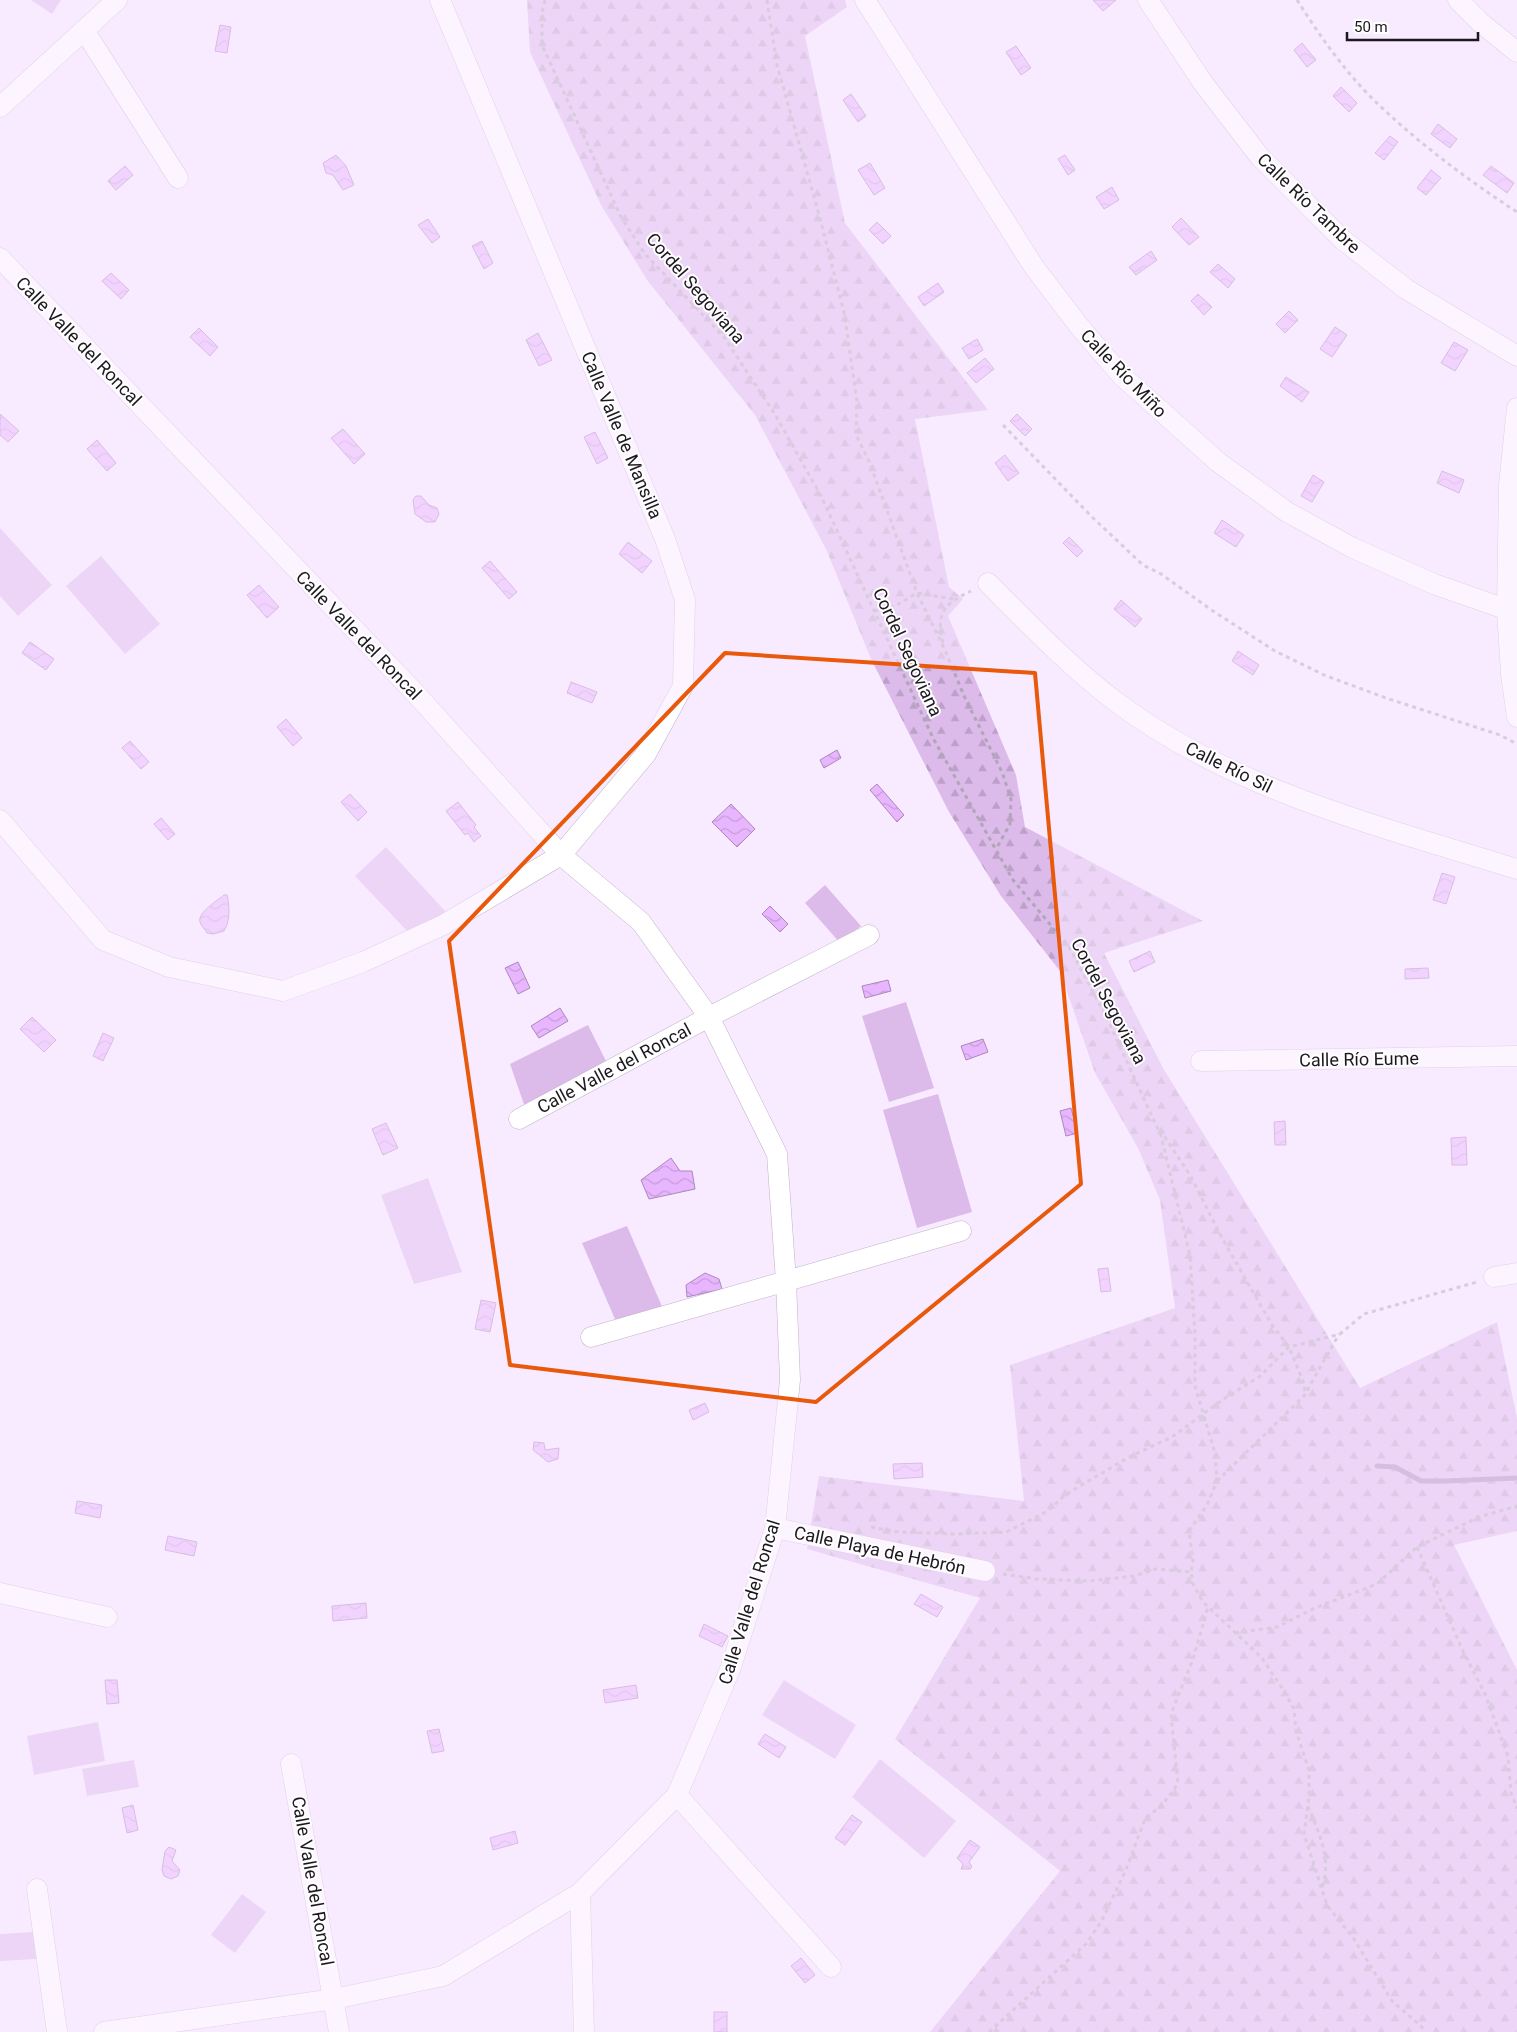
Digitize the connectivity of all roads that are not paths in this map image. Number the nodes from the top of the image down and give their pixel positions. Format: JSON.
{"nodes":[{"id":1,"x":117,"y":0,"type":"edge"},
{"id":2,"x":440,"y":0,"type":"edge"},
{"id":3,"x":864,"y":0,"type":"edge"},
{"id":4,"x":1148,"y":0,"type":"edge"},
{"id":5,"x":1458,"y":0,"type":"edge"},
{"id":6,"x":84,"y":30,"type":"junction"},
{"id":7,"x":1517,"y":52,"type":"edge"},
{"id":8,"x":0,"y":107,"type":"edge"},
{"id":9,"x":178,"y":178,"type":"dead end"},
{"id":10,"x":0,"y":258,"type":"edge"},
{"id":11,"x":1517,"y":356,"type":"edge"},
{"id":12,"x":1517,"y":408,"type":"edge"},
{"id":13,"x":988,"y":583,"type":"road end"},
{"id":14,"x":1512,"y":612,"type":"edge"},
{"id":15,"x":1517,"y":717,"type":"edge"},
{"id":16,"x":0,"y":820,"type":"edge"},
{"id":17,"x":561,"y":855,"type":"junction"},
{"id":18,"x":1517,"y":869,"type":"edge"},
{"id":19,"x":869,"y":935,"type":"dead end"},
{"id":20,"x":709,"y":1016,"type":"junction"},
{"id":21,"x":1517,"y":1056,"type":"edge"},
{"id":22,"x":1200,"y":1061,"type":"dead end"},
{"id":23,"x":519,"y":1120,"type":"dead end"},
{"id":24,"x":961,"y":1231,"type":"dead end"},
{"id":25,"x":1517,"y":1273,"type":"edge"},
{"id":26,"x":1494,"y":1277,"type":"road end"},
{"id":27,"x":786,"y":1281,"type":"junction"},
{"id":28,"x":591,"y":1337,"type":"dead end"},
{"id":29,"x":775,"y":1528,"type":"junction"},
{"id":30,"x":985,"y":1572,"type":"road end"},
{"id":31,"x":0,"y":1594,"type":"edge"},
{"id":32,"x":107,"y":1617,"type":"dead end"},
{"id":33,"x":291,"y":1764,"type":"dead end"},
{"id":34,"x":677,"y":1795,"type":"junction"},
{"id":35,"x":37,"y":1889,"type":"dead end"},
{"id":36,"x":580,"y":1893,"type":"junction"},
{"id":37,"x":831,"y":1967,"type":"dead end"},
{"id":38,"x":334,"y":1999,"type":"junction"},
{"id":39,"x":57,"y":2032,"type":"edge"},
{"id":40,"x":104,"y":2032,"type":"edge"},
{"id":41,"x":339,"y":2032,"type":"edge"},
{"id":42,"x":584,"y":2032,"type":"edge"}],
"edges":[{"from":1,"to":6,"type":"street"},
{"from":2,"to":17,"type":"street","name":"Calle Valle de Mansilla"},
{"from":3,"to":14,"type":"street","name":"Calle Río Miño"},
{"from":4,"to":11,"type":"street","name":"Calle Río Tambre"},
{"from":5,"to":7,"type":"street"},
{"from":6,"to":8,"type":"street"},
{"from":6,"to":9,"type":"street"},
{"from":10,"to":17,"type":"street","name":"Calle Valle del Roncal"},
{"from":12,"to":14,"type":"street"},
{"from":13,"to":18,"type":"street","name":"Calle Río Sil"},
{"from":14,"to":15,"type":"street"},
{"from":16,"to":17,"type":"street","name":"Calle Valle de Mansilla"},
{"from":17,"to":20,"type":"street","name":"Calle Valle del Roncal"},
{"from":19,"to":20,"type":"street","name":"Calle Valle del Roncal"},
{"from":20,"to":23,"type":"street","name":"Calle Valle del Roncal"},
{"from":20,"to":27,"type":"street","name":"Calle Valle del Roncal"},
{"from":21,"to":22,"type":"street","name":"Calle Río Eume"},
{"from":24,"to":27,"type":"street"},
{"from":25,"to":26,"type":"street"},
{"from":27,"to":28,"type":"street"},
{"from":27,"to":29,"type":"street","name":"Calle Valle del Roncal"},
{"from":29,"to":30,"type":"street","name":"Calle Playa de Hebrón"},
{"from":29,"to":34,"type":"street","name":"Calle Valle del Roncal"},
{"from":31,"to":32,"type":"street"},
{"from":33,"to":38,"type":"street","name":"Calle Valle del Roncal"},
{"from":34,"to":36,"type":"street","name":"Calle Valle del Roncal"},
{"from":34,"to":37,"type":"street"},
{"from":35,"to":39,"type":"street"},
{"from":36,"to":38,"type":"street","name":"Calle Valle del Roncal"},
{"from":36,"to":42,"type":"street"},
{"from":38,"to":40,"type":"street","name":"Calle Valle del Roncal"},
{"from":38,"to":41,"type":"street","name":"Calle Valle del Roncal"}]}
